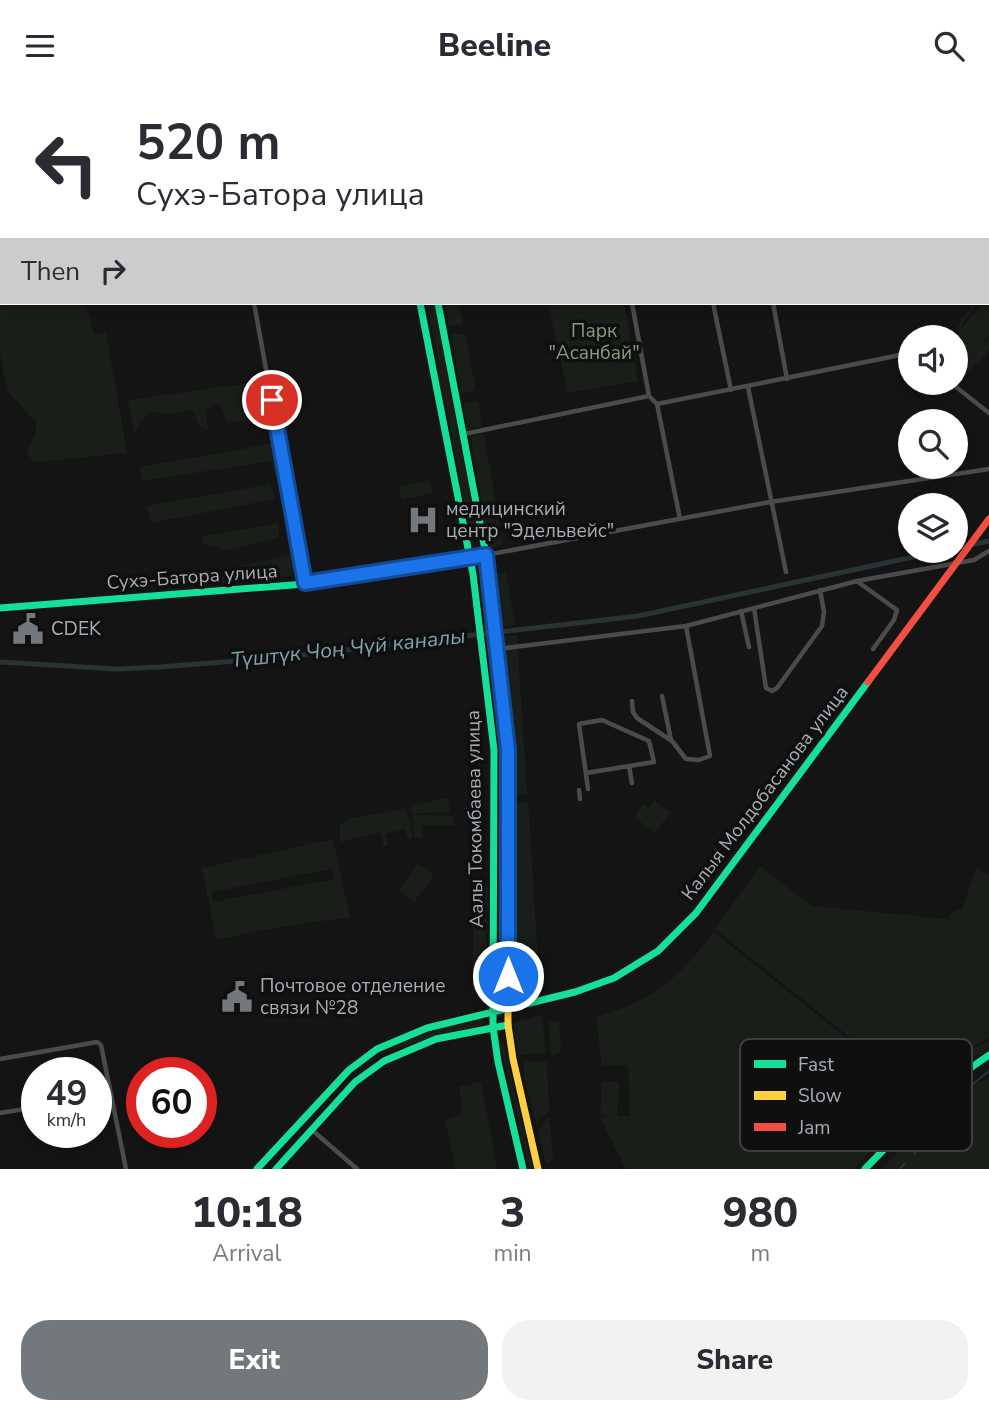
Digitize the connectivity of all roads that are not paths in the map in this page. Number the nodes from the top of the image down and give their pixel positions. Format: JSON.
{"nodes":[{"id":1,"x":254,"y":305,"type":"edge"},
{"id":2,"x":421,"y":305,"type":"edge"},
{"id":3,"x":438,"y":305,"type":"edge"},
{"id":4,"x":632,"y":305,"type":"edge"},
{"id":5,"x":713,"y":305,"type":"edge"},
{"id":6,"x":773,"y":305,"type":"edge"},
{"id":7,"x":898,"y":356,"type":"edge"},
{"id":8,"x":787,"y":379,"type":"junction"},
{"id":9,"x":748,"y":387,"type":"junction"},
{"id":10,"x":731,"y":390,"type":"junction"},
{"id":11,"x":966,"y":395,"type":"edge"},
{"id":12,"x":649,"y":396,"type":"junction"},
{"id":13,"x":657,"y":404,"type":"junction"},
{"id":14,"x":989,"y":413,"type":"edge"},
{"id":15,"x":463,"y":434,"type":"junction"},
{"id":16,"x":989,"y":469,"type":"edge"},
{"id":17,"x":771,"y":502,"type":"junction"},
{"id":18,"x":680,"y":519,"type":"junction"},
{"id":19,"x":989,"y":519,"type":"edge"},
{"id":20,"x":968,"y":547,"type":"edge"},
{"id":21,"x":989,"y":551,"type":"edge"},
{"id":22,"x":486,"y":555,"type":"junction"},
{"id":23,"x":469,"y":556,"type":"junction"},
{"id":24,"x":968,"y":561,"type":"edge"},
{"id":25,"x":956,"y":563,"type":"joint"},
{"id":26,"x":786,"y":572,"type":"dead end"},
{"id":27,"x":857,"y":581,"type":"junction"},
{"id":28,"x":305,"y":583,"type":"junction"},
{"id":29,"x":820,"y":590,"type":"junction"},
{"id":30,"x":0,"y":608,"type":"edge"},
{"id":31,"x":754,"y":608,"type":"junction"},
{"id":32,"x":741,"y":611,"type":"junction"},
{"id":33,"x":687,"y":626,"type":"junction"},
{"id":34,"x":496,"y":646,"type":"junction"},
{"id":35,"x":749,"y":647,"type":"dead end"},
{"id":36,"x":873,"y":649,"type":"dead end"},
{"id":37,"x":662,"y":696,"type":"dead end"},
{"id":38,"x":632,"y":701,"type":"dead end"},
{"id":39,"x":672,"y":741,"type":"junction"},
{"id":40,"x":629,"y":765,"type":"junction"},
{"id":41,"x":586,"y":773,"type":"junction"},
{"id":42,"x":632,"y":783,"type":"dead end"},
{"id":43,"x":588,"y":789,"type":"dead end"},
{"id":44,"x":579,"y":790,"type":"dead end"},
{"id":45,"x":580,"y":799,"type":"dead end"},
{"id":46,"x":508,"y":1009,"type":"junction"},
{"id":47,"x":492,"y":1010,"type":"junction"},
{"id":48,"x":508,"y":1025,"type":"junction"},
{"id":49,"x":493,"y":1027,"type":"junction"},
{"id":50,"x":385,"y":1045,"type":"junction"},
{"id":51,"x":989,"y":1055,"type":"edge"},
{"id":52,"x":104,"y":1057,"type":"edge"},
{"id":53,"x":391,"y":1057,"type":"junction"},
{"id":54,"x":0,"y":1059,"type":"edge"},
{"id":55,"x":972,"y":1067,"type":"edge"},
{"id":56,"x":112,"y":1098,"type":"edge"},
{"id":57,"x":21,"y":1110,"type":"edge"},
{"id":58,"x":0,"y":1114,"type":"edge"},
{"id":59,"x":312,"y":1130,"type":"junction"},
{"id":60,"x":882,"y":1151,"type":"edge"},
{"id":61,"x":126,"y":1169,"type":"edge"},
{"id":62,"x":257,"y":1169,"type":"edge"},
{"id":63,"x":276,"y":1169,"type":"edge"},
{"id":64,"x":357,"y":1169,"type":"edge"},
{"id":65,"x":523,"y":1169,"type":"edge"},
{"id":66,"x":538,"y":1169,"type":"edge"},
{"id":67,"x":865,"y":1169,"type":"edge"}],
"edges":[{"from":1,"to":28,"type":"street"},
{"from":2,"to":23,"type":"main road","name":"Аалы Токомбаева улица"},
{"from":3,"to":15,"type":"main road","name":"Аалы Токомбаева улица"},
{"from":4,"to":12,"type":"street"},
{"from":5,"to":10,"type":"street"},
{"from":6,"to":8,"type":"street"},
{"from":7,"to":8,"type":"street"},
{"from":8,"to":9,"type":"street"},
{"from":9,"to":10,"type":"street"},
{"from":9,"to":17,"type":"street"},
{"from":10,"to":13,"type":"street"},
{"from":11,"to":14,"type":"street"},
{"from":12,"to":13,"type":"street"},
{"from":12,"to":15,"type":"street"},
{"from":13,"to":18,"type":"street"},
{"from":15,"to":22,"type":"main road","name":"Аалы Токомбаева улица"},
{"from":16,"to":17,"type":"street"},
{"from":17,"to":18,"type":"street"},
{"from":17,"to":26,"type":"street"},
{"from":18,"to":22,"type":"street"},
{"from":19,"to":20,"type":"main road","name":"Калыя Молдобасанова улица"},
{"from":21,"to":24,"type":"street"},
{"from":22,"to":23,"type":"main road","name":"Сухэ-Батора улица"},
{"from":22,"to":34,"type":"main road","name":"Аалы Токомбаева улица"},
{"from":23,"to":28,"type":"main road","name":"Сухэ-Батора улица"},
{"from":23,"to":47,"type":"main road","name":"Аалы Токомбаева улица"},
{"from":25,"to":27,"type":"street"},
{"from":25,"to":46,"type":"main road","name":"Калыя Молдобасанова улица"},
{"from":27,"to":29,"type":"street"},
{"from":27,"to":36,"type":"street"},
{"from":28,"to":30,"type":"main road","name":"Сухэ-Батора улица"},
{"from":29,"to":31,"type":"street"},
{"from":29,"to":31,"type":"street"},
{"from":31,"to":32,"type":"street"},
{"from":32,"to":33,"type":"street"},
{"from":32,"to":35,"type":"street"},
{"from":33,"to":34,"type":"street"},
{"from":33,"to":39,"type":"street"},
{"from":34,"to":46,"type":"main road","name":"Аалы Токомбаева улица"},
{"from":37,"to":39,"type":"street"},
{"from":38,"to":39,"type":"street"},
{"from":40,"to":41,"type":"street"},
{"from":40,"to":41,"type":"street"},
{"from":40,"to":42,"type":"street"},
{"from":41,"to":43,"type":"street"},
{"from":44,"to":45,"type":"street"},
{"from":46,"to":47,"type":"main road","name":"Калыя Молдобасанова улица"},
{"from":46,"to":48,"type":"main road","name":"Аалы Токомбаева улица"},
{"from":47,"to":49,"type":"main road","name":"Аалы Токомбаева улица"},
{"from":47,"to":50,"type":"main road","name":"Калыя Молдобасанова улица"},
{"from":48,"to":49,"type":"main road"},
{"from":48,"to":66,"type":"main road","name":"Аалы Токомбаева улица"},
{"from":49,"to":53,"type":"main road"},
{"from":49,"to":65,"type":"main road","name":"Аалы Токомбаева улица"},
{"from":50,"to":53,"type":"main road"},
{"from":50,"to":62,"type":"main road","name":"Калыя Молдобасанова улица"},
{"from":51,"to":55,"type":"main road"},
{"from":52,"to":54,"type":"street"},
{"from":53,"to":59,"type":"main road"},
{"from":56,"to":61,"type":"street"},
{"from":57,"to":58,"type":"street"},
{"from":59,"to":63,"type":"main road"},
{"from":59,"to":64,"type":"street"},
{"from":60,"to":67,"type":"main road"}]}
